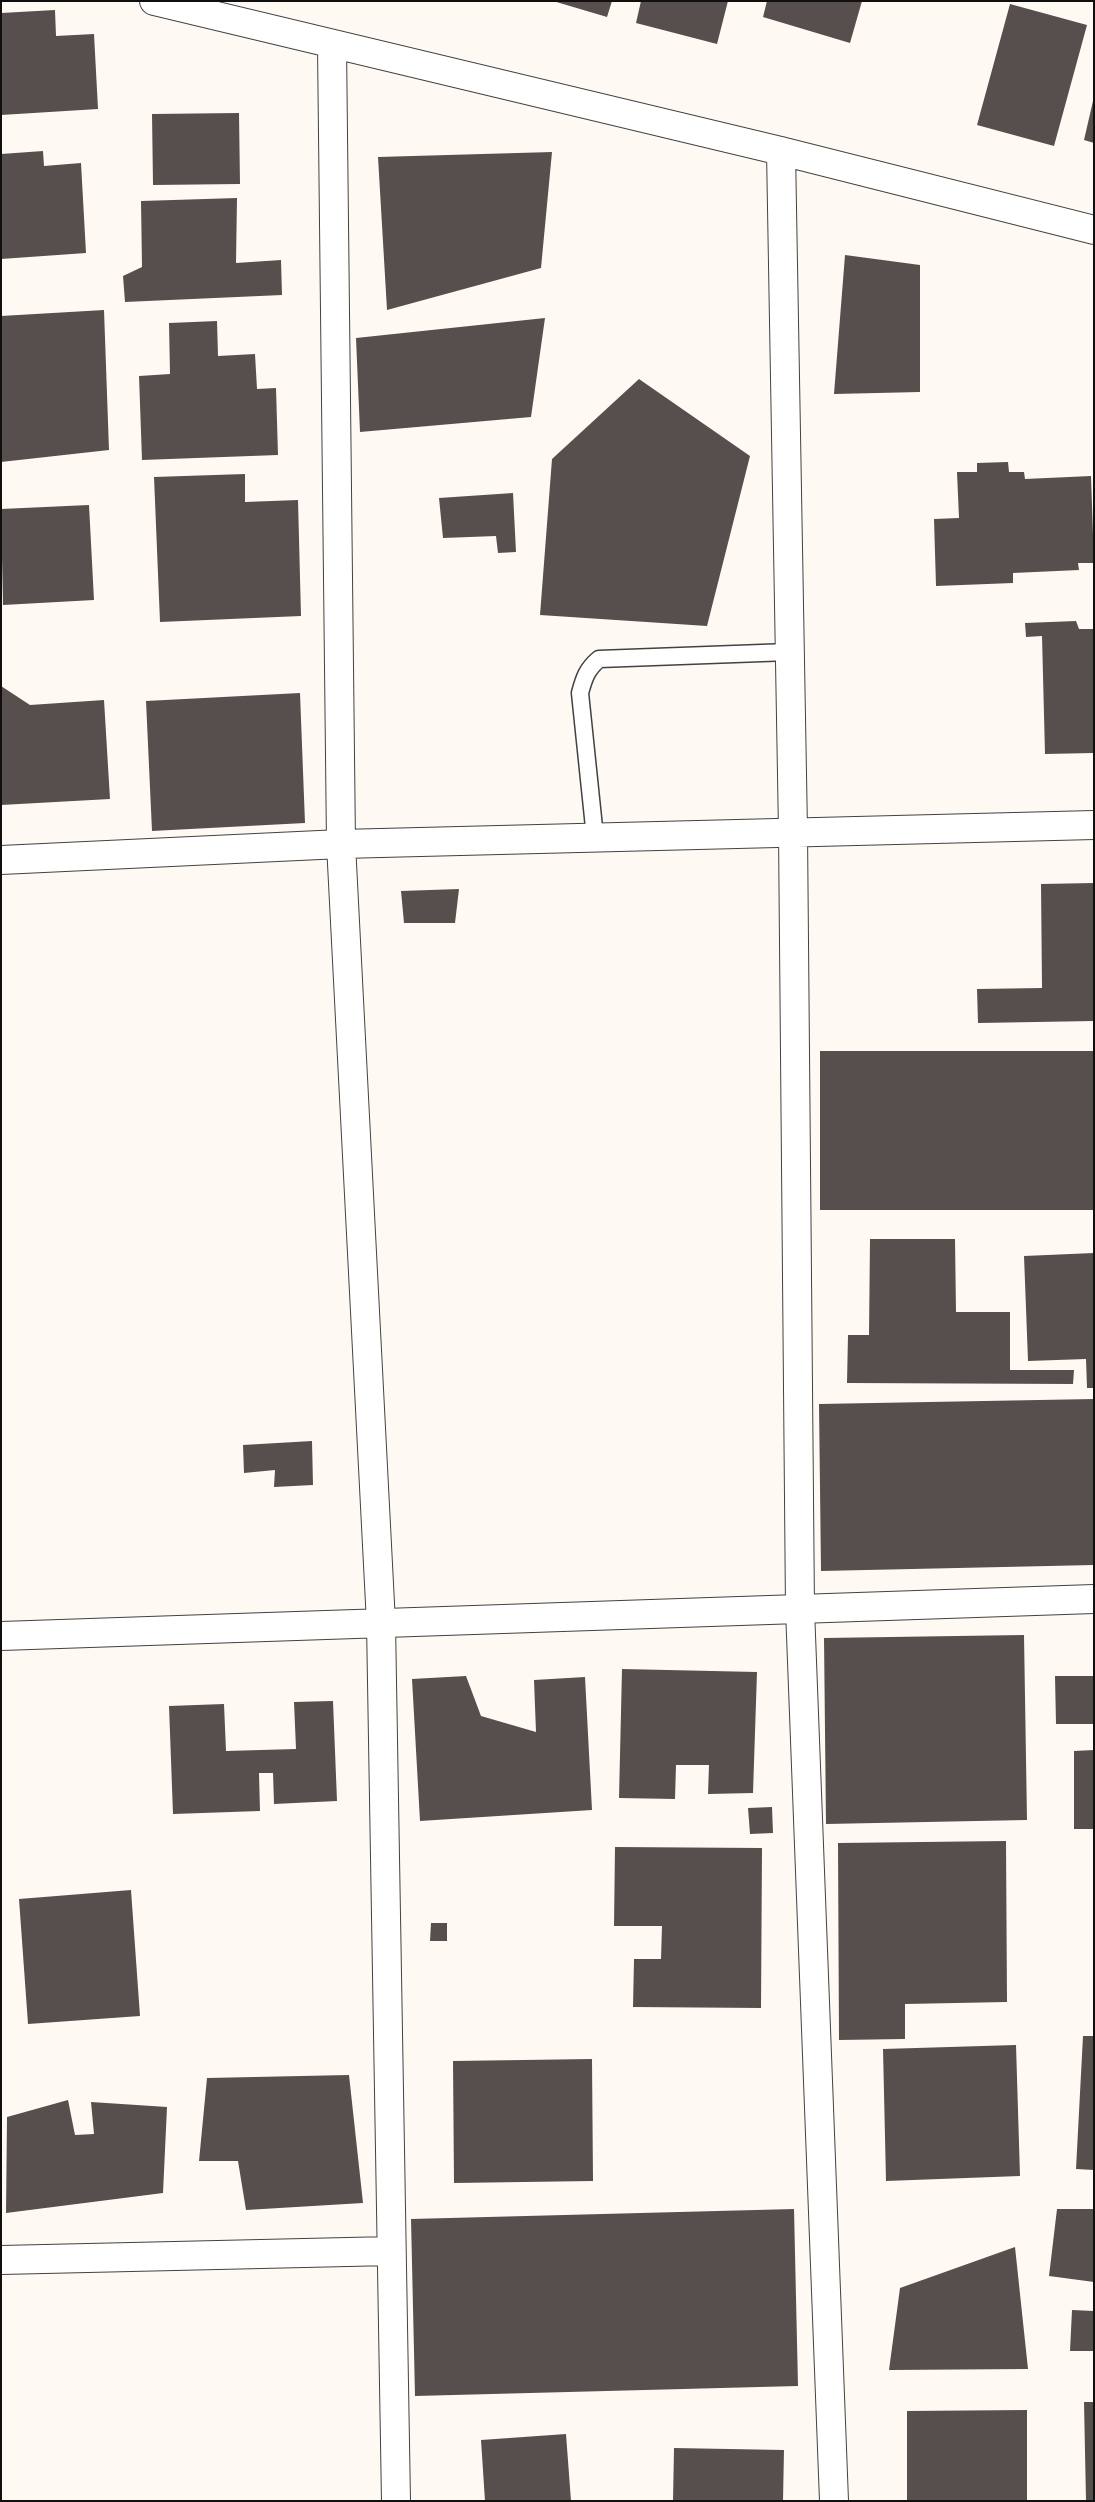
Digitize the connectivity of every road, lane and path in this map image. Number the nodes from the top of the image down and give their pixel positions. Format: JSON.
{"nodes":[{"id":1,"x":154,"y":1,"type":"edge"},
{"id":2,"x":332,"y":44,"type":"junction"},
{"id":3,"x":781,"y":150,"type":"junction"},
{"id":4,"x":1094,"y":230,"type":"edge"},
{"id":5,"x":790,"y":652,"type":"junction"},
{"id":6,"x":1094,"y":825,"type":"edge"},
{"id":7,"x":793,"y":831,"type":"junction"},
{"id":8,"x":595,"y":837,"type":"junction"},
{"id":9,"x":341,"y":844,"type":"junction"},
{"id":10,"x":1,"y":860,"type":"edge"},
{"id":11,"x":1094,"y":1598,"type":"edge"},
{"id":12,"x":800,"y":1608,"type":"junction"},
{"id":13,"x":381,"y":1623,"type":"junction"},
{"id":14,"x":1,"y":1636,"type":"edge"},
{"id":15,"x":391,"y":2251,"type":"junction"},
{"id":16,"x":1,"y":2260,"type":"edge"},
{"id":17,"x":396,"y":2501,"type":"edge"},
{"id":18,"x":834,"y":2501,"type":"edge"}],
"edges":[{"from":1,"to":2,"type":"street"},
{"from":2,"to":3,"type":"street"},
{"from":2,"to":9,"type":"street"},
{"from":3,"to":4,"type":"street"},
{"from":3,"to":5,"type":"street"},
{"from":5,"to":7,"type":"street"},
{"from":5,"to":8,"type":"lane"},
{"from":6,"to":7,"type":"street"},
{"from":7,"to":8,"type":"street"},
{"from":7,"to":12,"type":"street"},
{"from":8,"to":9,"type":"street"},
{"from":9,"to":10,"type":"street"},
{"from":9,"to":13,"type":"street"},
{"from":11,"to":12,"type":"street"},
{"from":12,"to":13,"type":"street"},
{"from":12,"to":18,"type":"street"},
{"from":13,"to":14,"type":"street"},
{"from":13,"to":15,"type":"street"},
{"from":15,"to":16,"type":"street"},
{"from":15,"to":17,"type":"street"}]}
